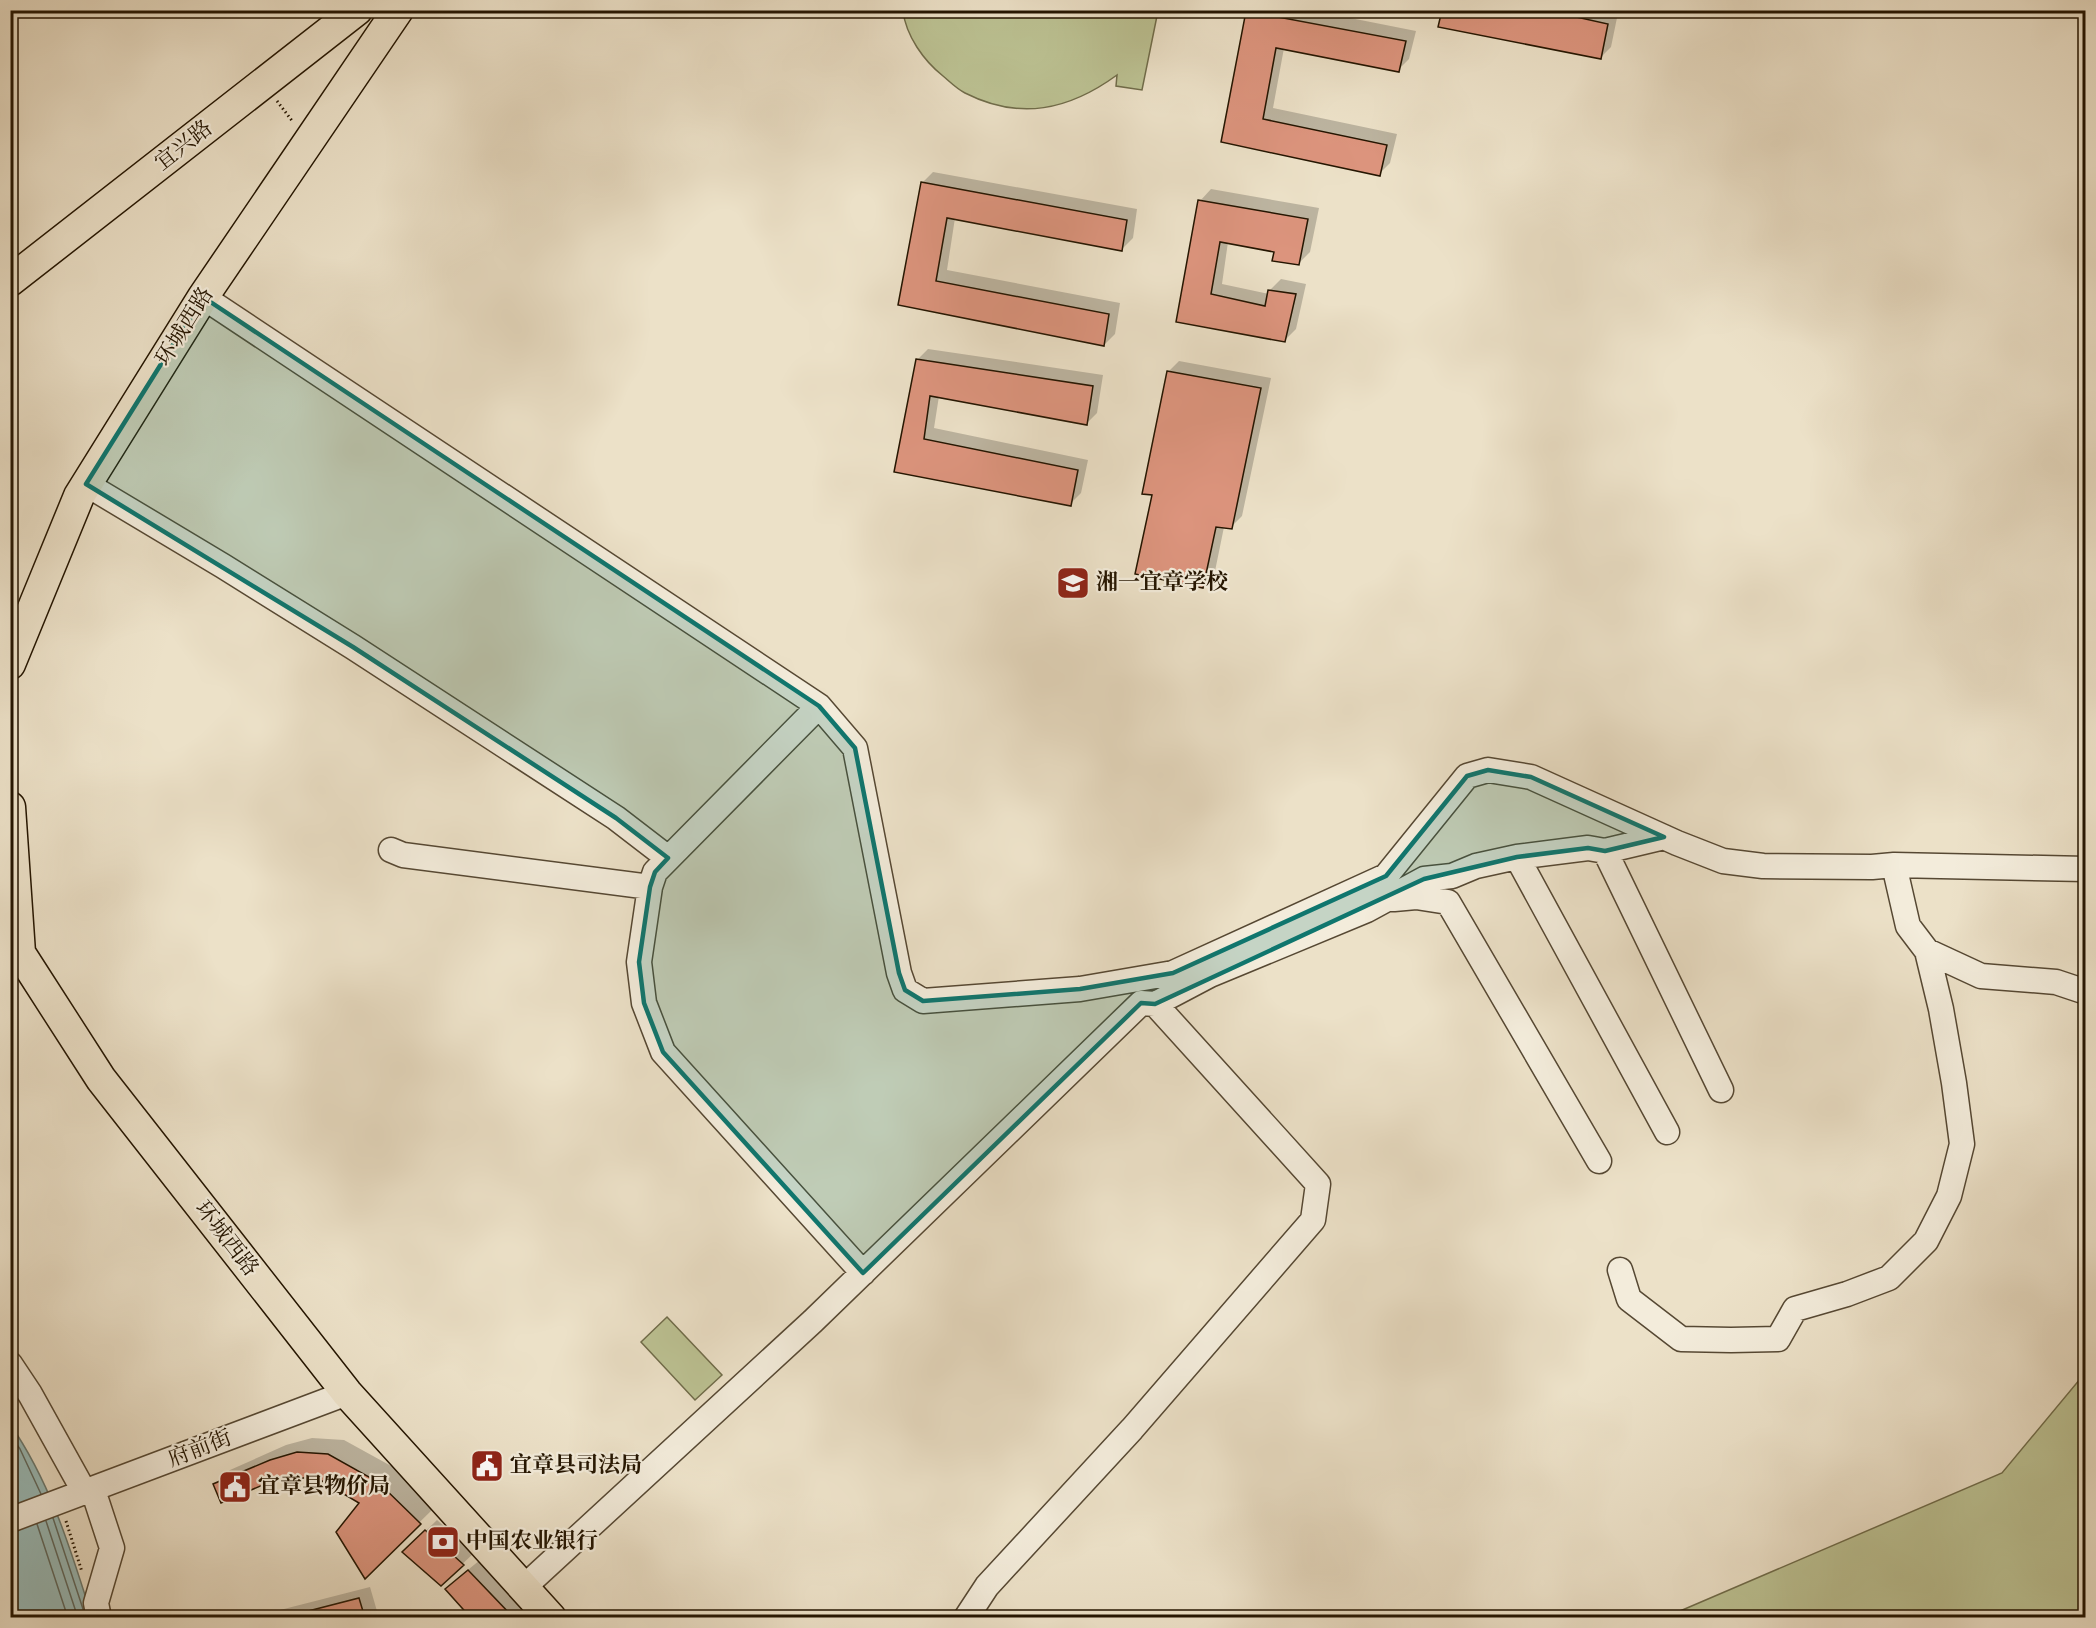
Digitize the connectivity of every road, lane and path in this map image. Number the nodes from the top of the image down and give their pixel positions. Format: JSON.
{"nodes":[{"id":1,"x":357,"y":10,"type":"edge"},
{"id":2,"x":398,"y":10,"type":"edge"},
{"id":3,"x":263,"y":84,"type":"junction"},
{"id":4,"x":309,"y":141,"type":"junction"},
{"id":5,"x":10,"y":281,"type":"edge"},
{"id":6,"x":203,"y":297,"type":"junction"},
{"id":7,"x":86,"y":484,"type":"junction"},
{"id":8,"x":10,"y":664,"type":"edge"},
{"id":9,"x":819,"y":706,"type":"junction"},
{"id":10,"x":10,"y":807,"type":"edge"},
{"id":11,"x":1664,"y":837,"type":"junction"},
{"id":12,"x":391,"y":850,"type":"dead end"},
{"id":13,"x":1605,"y":851,"type":"junction"},
{"id":14,"x":1517,"y":857,"type":"junction"},
{"id":15,"x":668,"y":858,"type":"junction"},
{"id":16,"x":1894,"y":865,"type":"junction"},
{"id":17,"x":2085,"y":868,"type":"edge"},
{"id":18,"x":650,"y":887,"type":"junction"},
{"id":19,"x":1382,"y":901,"type":"junction"},
{"id":20,"x":1928,"y":951,"type":"junction"},
{"id":21,"x":2085,"y":992,"type":"edge"},
{"id":22,"x":1155,"y":1004,"type":"junction"},
{"id":23,"x":1721,"y":1090,"type":"dead end"},
{"id":24,"x":1667,"y":1132,"type":"dead end"},
{"id":25,"x":1599,"y":1161,"type":"dead end"},
{"id":26,"x":1620,"y":1270,"type":"dead end"},
{"id":27,"x":864,"y":1272,"type":"junction"},
{"id":28,"x":10,"y":1364,"type":"edge"},
{"id":29,"x":347,"y":1393,"type":"junction"},
{"id":30,"x":89,"y":1491,"type":"junction"},
{"id":31,"x":59,"y":1511,"type":"junction"},
{"id":32,"x":10,"y":1520,"type":"edge"},
{"id":33,"x":523,"y":1588,"type":"junction"},
{"id":34,"x":97,"y":1610,"type":"edge"},
{"id":35,"x":551,"y":1617,"type":"edge"},
{"id":36,"x":966,"y":1617,"type":"edge"}],
"edges":[{"from":1,"to":3,"type":"main road","name":"宜兴路"},
{"from":2,"to":4,"type":"main road","name":"环城西路"},
{"from":3,"to":4,"type":"path"},
{"from":3,"to":5,"type":"main road","name":"宜兴路"},
{"from":4,"to":6,"type":"main road","name":"环城西路"},
{"from":6,"to":7,"type":"main road","name":"环城西路"},
{"from":6,"to":9,"type":"street"},
{"from":7,"to":8,"type":"main road","name":"环城西路"},
{"from":7,"to":15,"type":"street"},
{"from":9,"to":11,"type":"street"},
{"from":9,"to":15,"type":"street"},
{"from":10,"to":29,"type":"main road","name":"环城西路"},
{"from":11,"to":13,"type":"street"},
{"from":11,"to":16,"type":"street"},
{"from":12,"to":18,"type":"street"},
{"from":13,"to":14,"type":"street"},
{"from":13,"to":23,"type":"street"},
{"from":14,"to":19,"type":"street"},
{"from":14,"to":24,"type":"street"},
{"from":15,"to":18,"type":"street"},
{"from":16,"to":17,"type":"street"},
{"from":16,"to":20,"type":"street"},
{"from":18,"to":27,"type":"street"},
{"from":19,"to":22,"type":"street"},
{"from":19,"to":25,"type":"street"},
{"from":20,"to":21,"type":"street"},
{"from":20,"to":26,"type":"street"},
{"from":22,"to":27,"type":"street"},
{"from":22,"to":36,"type":"street"},
{"from":27,"to":33,"type":"street"},
{"from":28,"to":30,"type":"street"},
{"from":29,"to":30,"type":"street","name":"府前街"},
{"from":29,"to":33,"type":"main road","name":"环城西路"},
{"from":30,"to":31,"type":"street","name":"府前街"},
{"from":30,"to":34,"type":"street"},
{"from":31,"to":32,"type":"street","name":"府前街"},
{"from":31,"to":34,"type":"path"},
{"from":33,"to":35,"type":"main road","name":"环城西路"}]}
